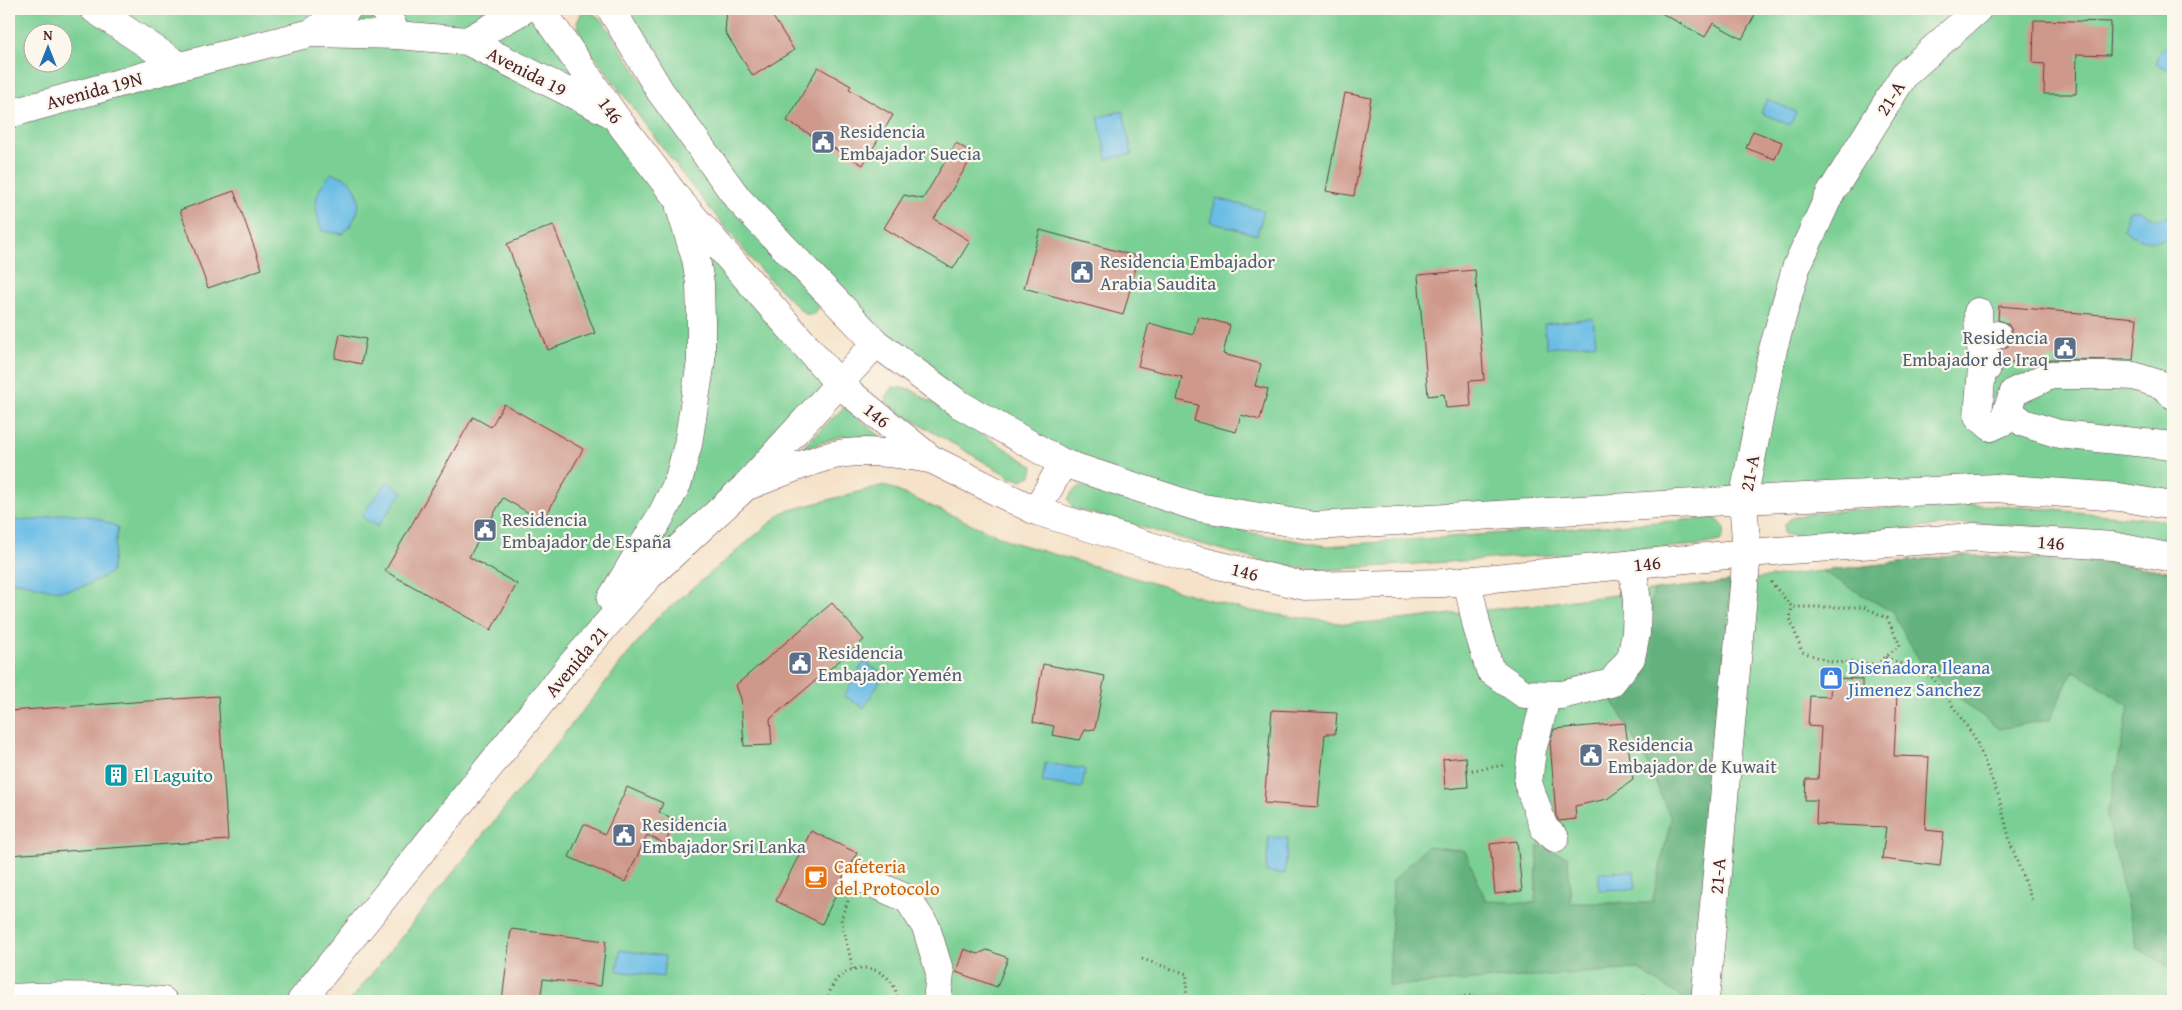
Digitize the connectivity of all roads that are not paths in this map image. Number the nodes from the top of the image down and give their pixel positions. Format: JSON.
{"nodes":[{"id":1,"x":94,"y":9,"type":"edge"},
{"id":2,"x":347,"y":9,"type":"edge"},
{"id":3,"x":384,"y":9,"type":"edge"},
{"id":4,"x":525,"y":9,"type":"edge"},
{"id":5,"x":541,"y":9,"type":"edge"},
{"id":6,"x":611,"y":9,"type":"edge"},
{"id":7,"x":1978,"y":9,"type":"edge"},
{"id":8,"x":311,"y":33,"type":"junction"},
{"id":9,"x":397,"y":35,"type":"junction"},
{"id":10,"x":467,"y":41,"type":"junction"},
{"id":11,"x":180,"y":66,"type":"junction"},
{"id":12,"x":9,"y":114,"type":"edge"},
{"id":13,"x":614,"y":115,"type":"junction"},
{"id":14,"x":676,"y":197,"type":"junction"},
{"id":15,"x":1978,"y":312,"type":"dead end"},
{"id":16,"x":876,"y":343,"type":"junction"},
{"id":17,"x":839,"y":384,"type":"junction"},
{"id":18,"x":2173,"y":395,"type":"edge"},
{"id":19,"x":2014,"y":407,"type":"junction"},
{"id":20,"x":2173,"y":446,"type":"edge"},
{"id":21,"x":931,"y":460,"type":"junction"},
{"id":22,"x":1062,"y":463,"type":"junction"},
{"id":23,"x":744,"y":488,"type":"junction"},
{"id":24,"x":1743,"y":500,"type":"junction"},
{"id":25,"x":2173,"y":506,"type":"edge"},
{"id":26,"x":1036,"y":511,"type":"junction"},
{"id":27,"x":1747,"y":553,"type":"junction"},
{"id":28,"x":2173,"y":558,"type":"edge"},
{"id":29,"x":1632,"y":564,"type":"junction"},
{"id":30,"x":1467,"y":580,"type":"junction"},
{"id":31,"x":571,"y":665,"type":"junction"},
{"id":32,"x":1547,"y":695,"type":"junction"},
{"id":33,"x":1555,"y":838,"type":"dead end"},
{"id":34,"x":858,"y":877,"type":"road end"},
{"id":35,"x":9,"y":998,"type":"edge"},
{"id":36,"x":163,"y":1001,"type":"edge"},
{"id":37,"x":301,"y":1001,"type":"edge"},
{"id":38,"x":937,"y":1001,"type":"edge"},
{"id":39,"x":1705,"y":1001,"type":"edge"}],
"edges":[{"from":1,"to":11,"type":"main road"},
{"from":2,"to":8,"type":"main road","name":"Avenida 19"},
{"from":3,"to":9,"type":"main road"},
{"from":4,"to":10,"type":"main road","name":"Avenida 19"},
{"from":5,"to":13,"type":"main road","name":"146"},
{"from":6,"to":16,"type":"main road"},
{"from":7,"to":24,"type":"main road","name":"21-A"},
{"from":8,"to":9,"type":"main road","name":"Avenida 19"},
{"from":8,"to":11,"type":"main road","name":"Avenida 19"},
{"from":9,"to":10,"type":"main road","name":"Avenida 19"},
{"from":10,"to":13,"type":"main road","name":"Avenida 19"},
{"from":11,"to":12,"type":"main road","name":"Avenida 19N"},
{"from":13,"to":14,"type":"main road","name":"146"},
{"from":14,"to":17,"type":"main road","name":"146"},
{"from":14,"to":31,"type":"main road"},
{"from":15,"to":19,"type":"main road"},
{"from":16,"to":17,"type":"main road","name":"Avenida 21"},
{"from":16,"to":22,"type":"main road"},
{"from":17,"to":21,"type":"main road","name":"146"},
{"from":17,"to":23,"type":"main road","name":"Avenida 21"},
{"from":18,"to":19,"type":"main road"},
{"from":19,"to":20,"type":"main road"},
{"from":21,"to":23,"type":"main road"},
{"from":21,"to":26,"type":"main road","name":"146"},
{"from":22,"to":24,"type":"main road"},
{"from":22,"to":26,"type":"main road"},
{"from":23,"to":31,"type":"main road","name":"Avenida 21"},
{"from":24,"to":25,"type":"main road"},
{"from":24,"to":27,"type":"main road","name":"21-A"},
{"from":26,"to":30,"type":"main road","name":"146"},
{"from":27,"to":28,"type":"main road","name":"146"},
{"from":27,"to":29,"type":"main road","name":"146"},
{"from":27,"to":39,"type":"main road","name":"21-A"},
{"from":29,"to":30,"type":"main road","name":"146"},
{"from":29,"to":32,"type":"main road"},
{"from":30,"to":32,"type":"main road"},
{"from":31,"to":37,"type":"main road","name":"Avenida 21"},
{"from":32,"to":33,"type":"main road"},
{"from":34,"to":38,"type":"main road"},
{"from":35,"to":36,"type":"main road"}]}
